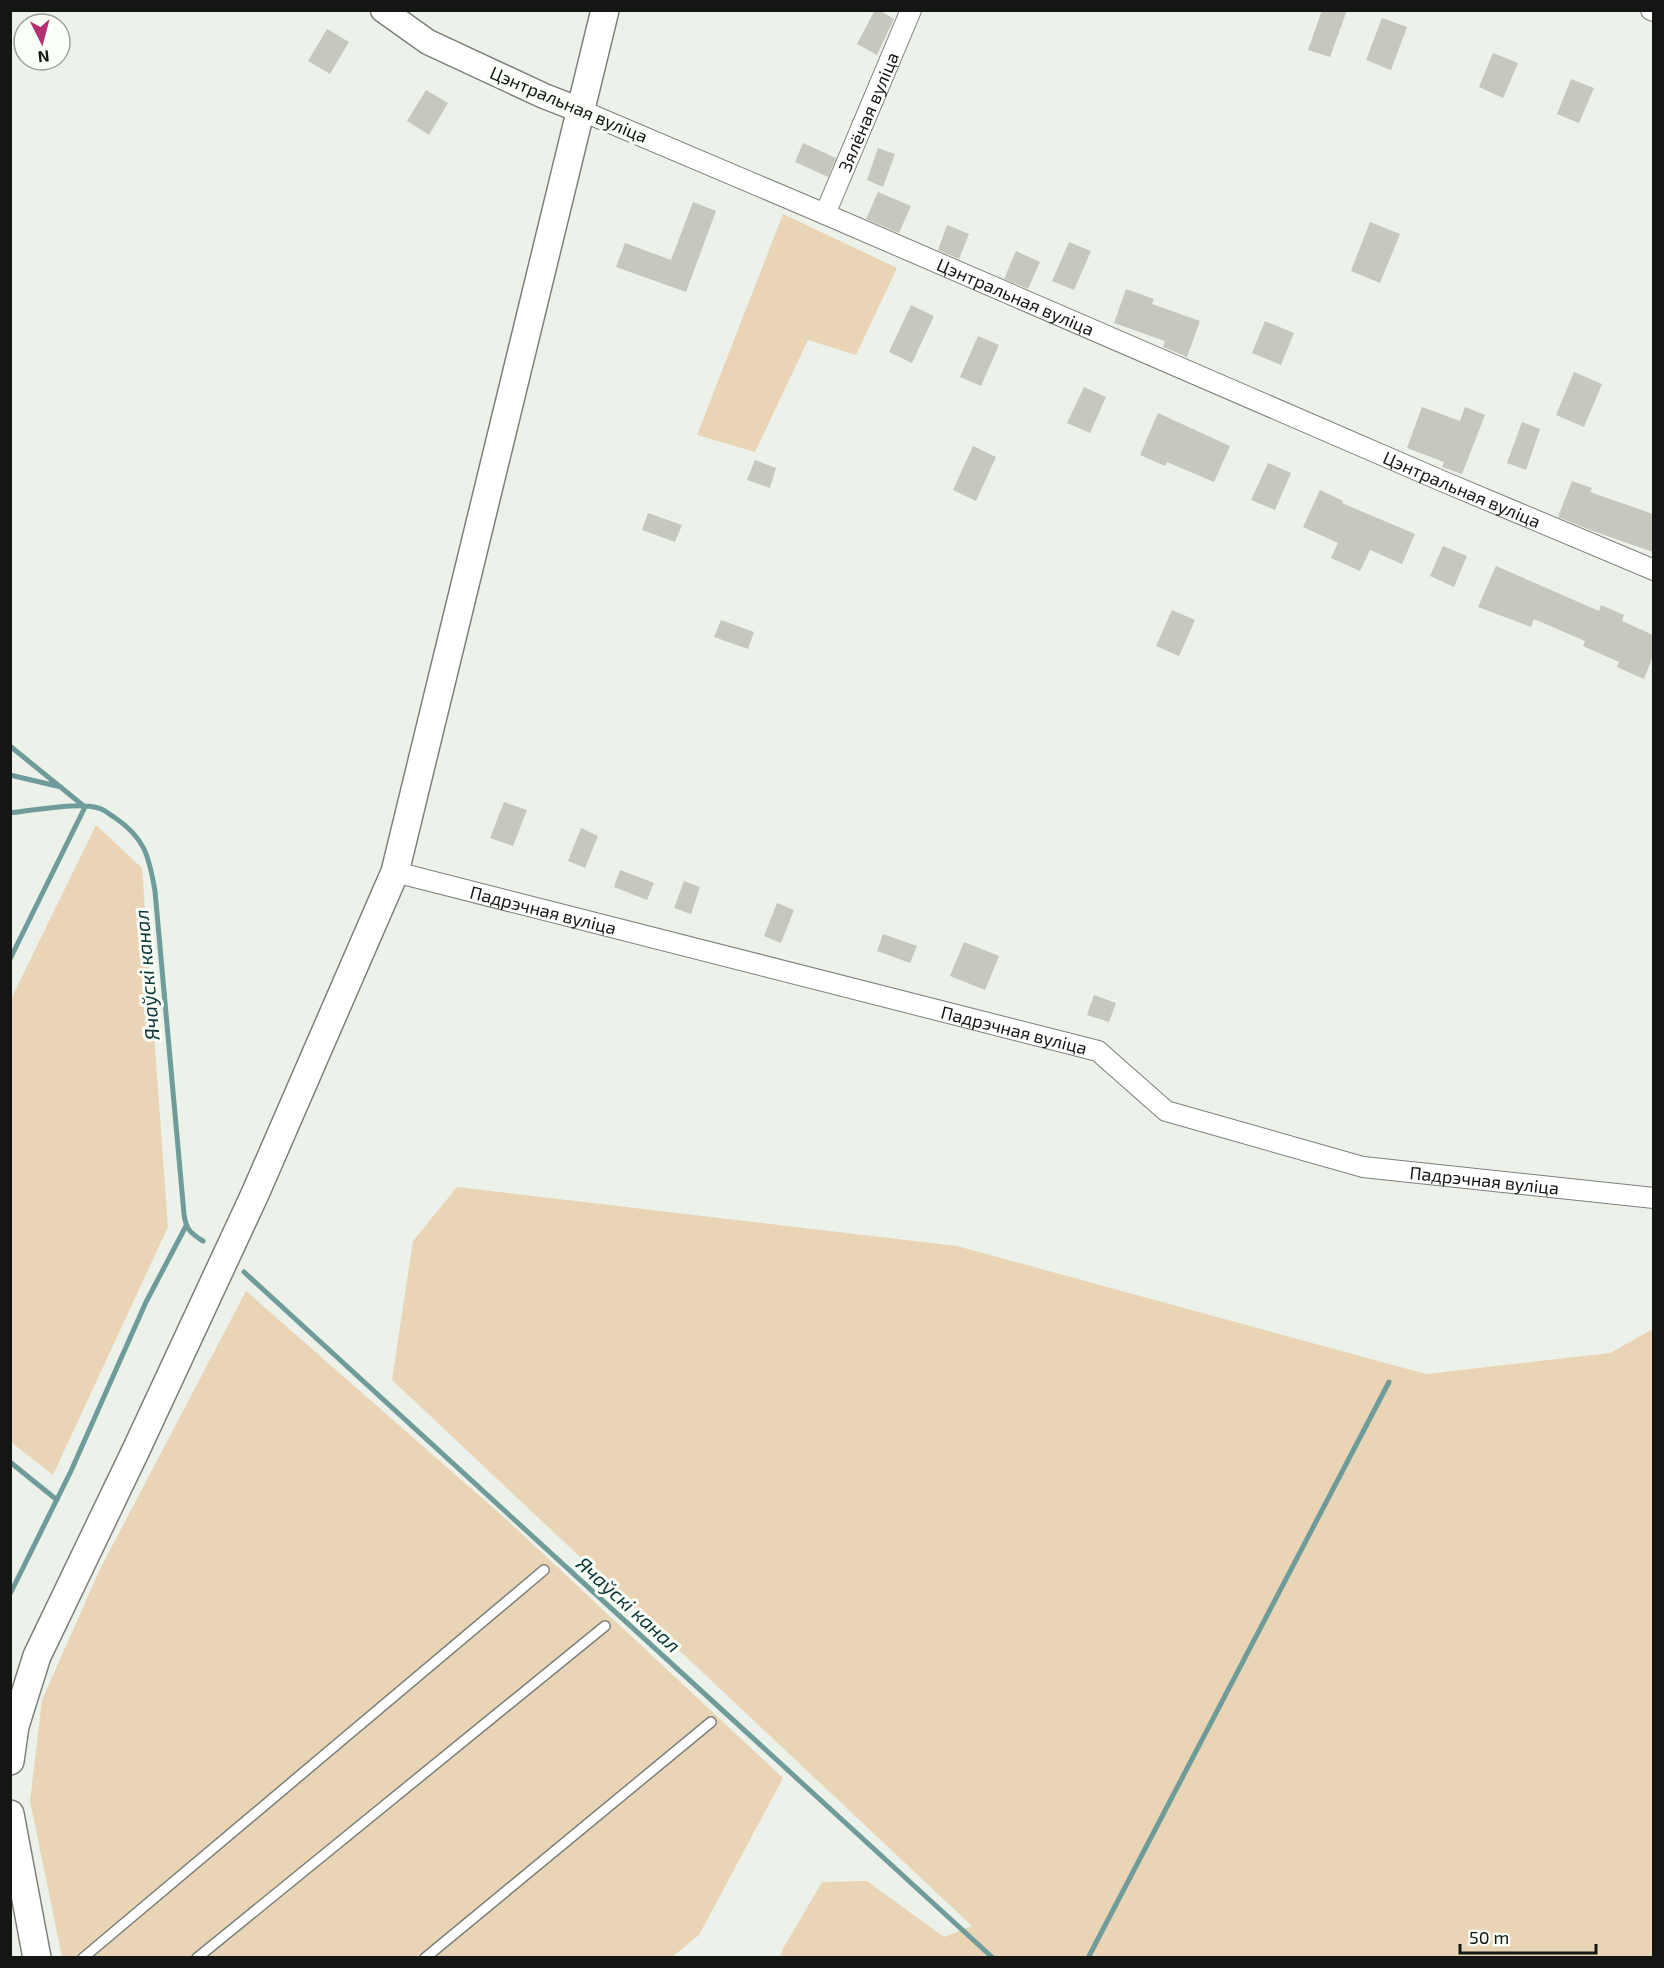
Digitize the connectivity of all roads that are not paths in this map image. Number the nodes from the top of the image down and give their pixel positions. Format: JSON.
{"nodes":[{"id":1,"x":384,"y":10,"type":"edge"},
{"id":2,"x":605,"y":10,"type":"edge"},
{"id":3,"x":911,"y":10,"type":"edge"},
{"id":4,"x":580,"y":110,"type":"junction"},
{"id":5,"x":825,"y":214,"type":"junction"},
{"id":6,"x":1653,"y":570,"type":"edge"},
{"id":7,"x":395,"y":872,"type":"junction"},
{"id":8,"x":1653,"y":1198,"type":"edge"},
{"id":9,"x":544,"y":1570,"type":"dead end"},
{"id":10,"x":604,"y":1626,"type":"dead end"},
{"id":11,"x":711,"y":1722,"type":"dead end"},
{"id":12,"x":10,"y":1761,"type":"edge"},
{"id":13,"x":10,"y":1814,"type":"edge"},
{"id":14,"x":17,"y":1891,"type":"edge"},
{"id":15,"x":37,"y":1958,"type":"edge"},
{"id":16,"x":83,"y":1958,"type":"edge"},
{"id":17,"x":198,"y":1958,"type":"edge"},
{"id":18,"x":425,"y":1958,"type":"edge"}],
"edges":[{"from":1,"to":4,"type":"street","name":"Цэнтральная вуліца"},
{"from":2,"to":4,"type":"main road"},
{"from":3,"to":5,"type":"street","name":"Зялёная вуліца"},
{"from":4,"to":5,"type":"street","name":"Цэнтральная вуліца"},
{"from":4,"to":7,"type":"main road"},
{"from":5,"to":6,"type":"street","name":"Цэнтральная вуліца"},
{"from":7,"to":8,"type":"street","name":"Падрэчная вуліца"},
{"from":7,"to":12,"type":"main road"},
{"from":9,"to":16,"type":"lane"},
{"from":10,"to":17,"type":"lane"},
{"from":11,"to":18,"type":"lane"},
{"from":13,"to":14,"type":"main road"},
{"from":14,"to":15,"type":"main road"}]}
